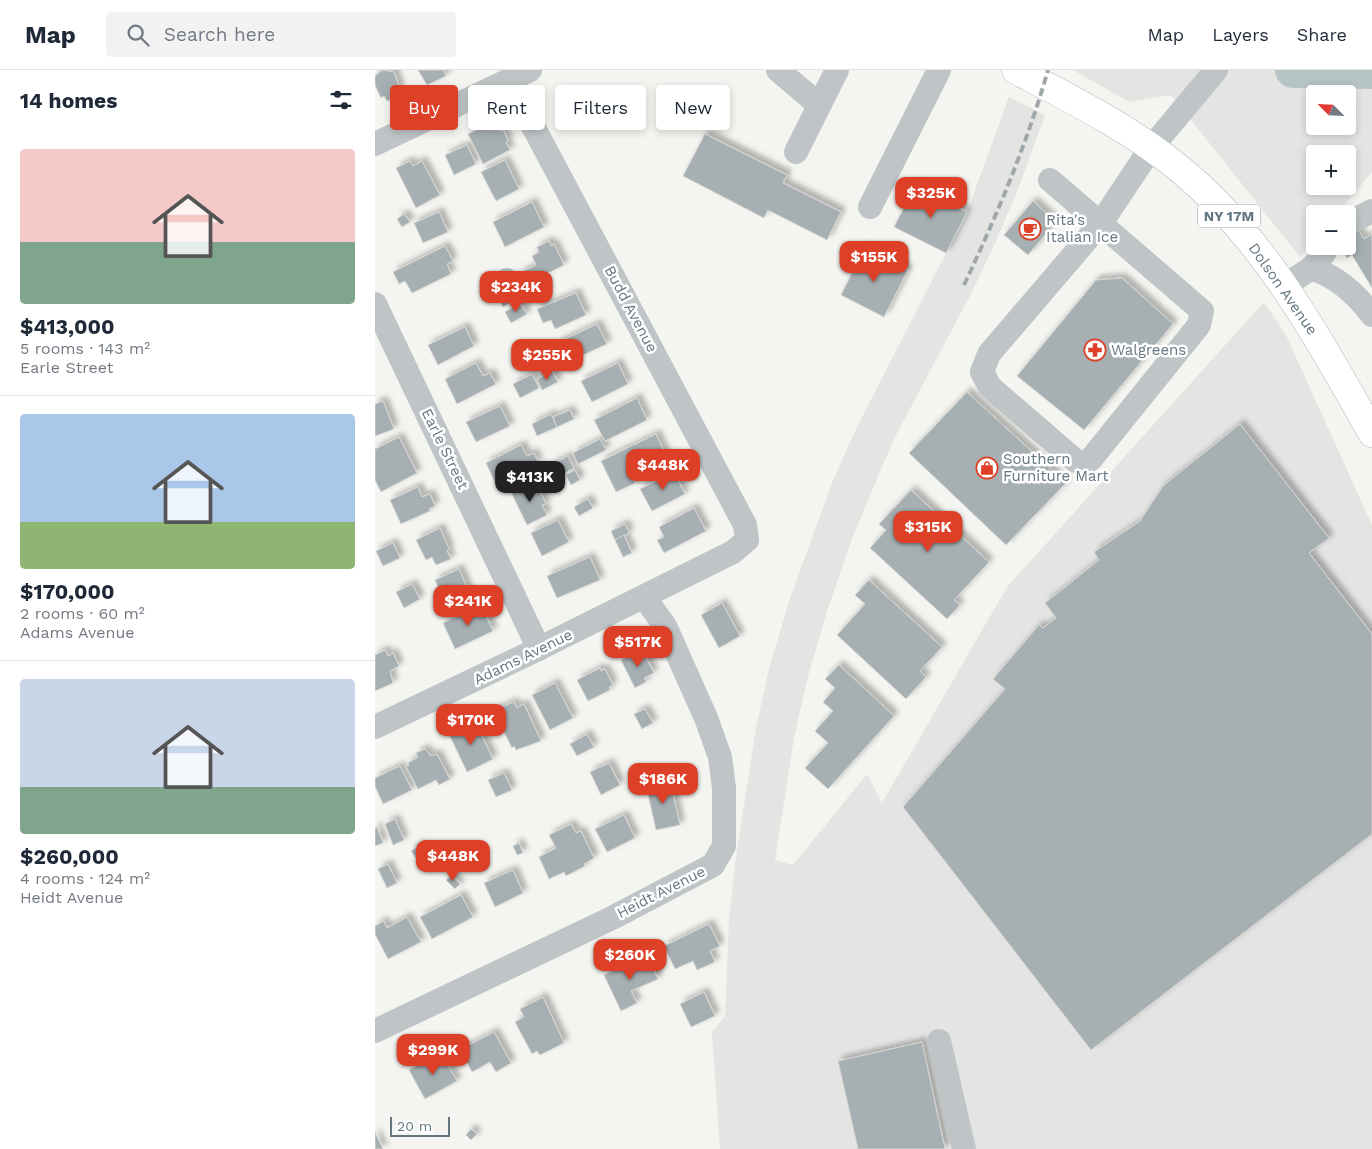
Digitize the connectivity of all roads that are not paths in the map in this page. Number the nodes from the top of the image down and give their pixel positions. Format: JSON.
{"nodes":[{"id":1,"x":530,"y":70,"type":"edge"},
{"id":2,"x":778,"y":70,"type":"edge"},
{"id":3,"x":837,"y":70,"type":"edge"},
{"id":4,"x":939,"y":70,"type":"edge"},
{"id":5,"x":1016,"y":70,"type":"edge"},
{"id":6,"x":1216,"y":70,"type":"edge"},
{"id":7,"x":509,"y":81,"type":"junction"},
{"id":8,"x":819,"y":105,"type":"junction"},
{"id":9,"x":375,"y":144,"type":"edge"},
{"id":10,"x":1151,"y":148,"type":"junction"},
{"id":11,"x":796,"y":152,"type":"dead end"},
{"id":12,"x":1050,"y":180,"type":"dead end"},
{"id":13,"x":870,"y":208,"type":"dead end"},
{"id":14,"x":1372,"y":212,"type":"edge"},
{"id":15,"x":1356,"y":220,"type":"edge"},
{"id":16,"x":1101,"y":223,"type":"junction"},
{"id":17,"x":1324,"y":255,"type":"edge"},
{"id":18,"x":1311,"y":269,"type":"junction"},
{"id":19,"x":1283,"y":286,"type":"junction"},
{"id":20,"x":375,"y":304,"type":"edge"},
{"id":21,"x":1372,"y":315,"type":"edge"},
{"id":22,"x":1369,"y":422,"type":"edge"},
{"id":23,"x":747,"y":540,"type":"joint"},
{"id":24,"x":644,"y":597,"type":"junction"},
{"id":25,"x":539,"y":649,"type":"junction"},
{"id":26,"x":375,"y":727,"type":"edge"},
{"id":27,"x":375,"y":1031,"type":"edge"},
{"id":28,"x":939,"y":1041,"type":"dead end"},
{"id":29,"x":964,"y":1149,"type":"edge"}],
"edges":[{"from":1,"to":7,"type":"street"},
{"from":2,"to":8,"type":"street"},
{"from":3,"to":8,"type":"street"},
{"from":4,"to":13,"type":"street"},
{"from":5,"to":10,"type":"main road","name":"Dolson Avenue","number":"NY 17M"},
{"from":6,"to":10,"type":"street"},
{"from":7,"to":9,"type":"street"},
{"from":7,"to":23,"type":"street","name":"Budd Avenue"},
{"from":8,"to":11,"type":"street"},
{"from":10,"to":16,"type":"street"},
{"from":10,"to":19,"type":"main road","name":"Dolson Avenue","number":"NY 17M"},
{"from":12,"to":16,"type":"street"},
{"from":14,"to":15,"type":"street"},
{"from":16,"to":16,"type":"street"},
{"from":17,"to":18,"type":"street"},
{"from":18,"to":19,"type":"street"},
{"from":18,"to":21,"type":"street"},
{"from":19,"to":22,"type":"main road","name":"Dolson Avenue","number":"NY 17M"},
{"from":20,"to":25,"type":"street","name":"Earle Street"},
{"from":23,"to":24,"type":"street","name":"Adams Avenue"},
{"from":24,"to":25,"type":"street","name":"Adams Avenue"},
{"from":24,"to":27,"type":"street","name":"Heidt Avenue"},
{"from":25,"to":26,"type":"street","name":"Adams Avenue"},
{"from":28,"to":29,"type":"street"}]}
